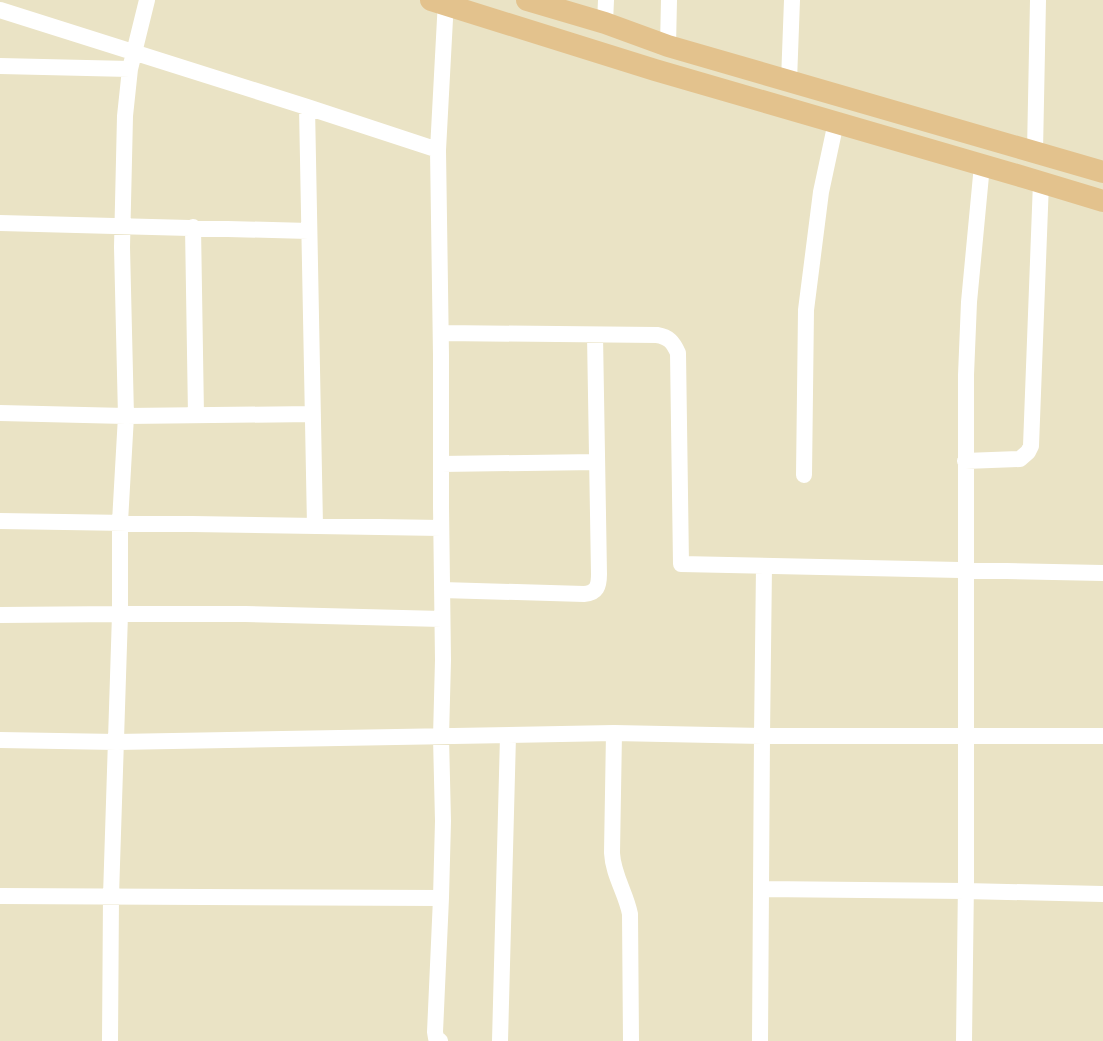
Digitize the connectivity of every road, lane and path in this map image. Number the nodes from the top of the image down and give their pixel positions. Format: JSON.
{"nodes":[{"id":1,"x":147,"y":0,"type":"edge"},
{"id":2,"x":527,"y":0,"type":"edge"},
{"id":3,"x":606,"y":0,"type":"edge"},
{"id":4,"x":669,"y":0,"type":"edge"},
{"id":5,"x":792,"y":0,"type":"edge"},
{"id":6,"x":1038,"y":0,"type":"edge"},
{"id":7,"x":441,"y":1,"type":"edge"},
{"id":8,"x":0,"y":10,"type":"edge"},
{"id":9,"x":605,"y":23,"type":"junction"},
{"id":10,"x":668,"y":46,"type":"junction"},
{"id":11,"x":133,"y":52,"type":"junction"},
{"id":12,"x":0,"y":66,"type":"edge"},
{"id":13,"x":130,"y":69,"type":"junction"},
{"id":14,"x":789,"y":81,"type":"junction"},
{"id":15,"x":307,"y":107,"type":"junction"},
{"id":16,"x":836,"y":122,"type":"junction"},
{"id":17,"x":438,"y":150,"type":"junction"},
{"id":18,"x":1035,"y":151,"type":"junction"},
{"id":19,"x":982,"y":165,"type":"junction"},
{"id":20,"x":1103,"y":172,"type":"edge"},
{"id":21,"x":1040,"y":182,"type":"junction"},
{"id":22,"x":1103,"y":201,"type":"edge"},
{"id":23,"x":0,"y":223,"type":"edge"},
{"id":24,"x":122,"y":225,"type":"junction"},
{"id":25,"x":193,"y":228,"type":"junction"},
{"id":26,"x":309,"y":231,"type":"junction"},
{"id":27,"x":440,"y":333,"type":"junction"},
{"id":28,"x":595,"y":334,"type":"junction"},
{"id":29,"x":0,"y":414,"type":"edge"},
{"id":30,"x":313,"y":414,"type":"junction"},
{"id":31,"x":126,"y":416,"type":"junction"},
{"id":32,"x":196,"y":416,"type":"junction"},
{"id":33,"x":965,"y":461,"type":"junction"},
{"id":34,"x":597,"y":462,"type":"junction"},
{"id":35,"x":441,"y":464,"type":"junction"},
{"id":36,"x":804,"y":475,"type":"dead end"},
{"id":37,"x":0,"y":521,"type":"edge"},
{"id":38,"x":120,"y":522,"type":"junction"},
{"id":39,"x":315,"y":526,"type":"junction"},
{"id":40,"x":441,"y":528,"type":"junction"},
{"id":41,"x":764,"y":566,"type":"junction"},
{"id":42,"x":965,"y":570,"type":"junction"},
{"id":43,"x":1103,"y":573,"type":"edge"},
{"id":44,"x":442,"y":590,"type":"junction"},
{"id":45,"x":120,"y":614,"type":"junction"},
{"id":46,"x":0,"y":615,"type":"edge"},
{"id":47,"x":442,"y":619,"type":"junction"},
{"id":48,"x":614,"y":733,"type":"junction"},
{"id":49,"x":508,"y":736,"type":"junction"},
{"id":50,"x":762,"y":736,"type":"junction"},
{"id":51,"x":966,"y":736,"type":"junction"},
{"id":52,"x":1103,"y":736,"type":"edge"},
{"id":53,"x":441,"y":737,"type":"junction"},
{"id":54,"x":0,"y":740,"type":"edge"},
{"id":55,"x":117,"y":742,"type":"junction"},
{"id":56,"x":761,"y":889,"type":"junction"},
{"id":57,"x":965,"y":891,"type":"junction"},
{"id":58,"x":1103,"y":894,"type":"edge"},
{"id":59,"x":0,"y":896,"type":"edge"},
{"id":60,"x":111,"y":896,"type":"junction"},
{"id":61,"x":441,"y":898,"type":"junction"},
{"id":62,"x":110,"y":1041,"type":"edge"},
{"id":63,"x":440,"y":1041,"type":"edge"},
{"id":64,"x":500,"y":1041,"type":"edge"},
{"id":65,"x":631,"y":1041,"type":"edge"},
{"id":66,"x":760,"y":1041,"type":"edge"},
{"id":67,"x":964,"y":1041,"type":"edge"}],
"edges":[{"from":1,"to":11,"type":"street"},
{"from":2,"to":9,"type":"main road"},
{"from":3,"to":9,"type":"street"},
{"from":4,"to":10,"type":"street"},
{"from":5,"to":14,"type":"street"},
{"from":6,"to":18,"type":"street"},
{"from":7,"to":16,"type":"main road"},
{"from":7,"to":17,"type":"street"},
{"from":8,"to":11,"type":"street"},
{"from":9,"to":10,"type":"main road"},
{"from":10,"to":14,"type":"main road"},
{"from":11,"to":13,"type":"street"},
{"from":11,"to":15,"type":"street"},
{"from":12,"to":13,"type":"street"},
{"from":13,"to":24,"type":"street"},
{"from":14,"to":18,"type":"main road"},
{"from":15,"to":17,"type":"street"},
{"from":15,"to":26,"type":"street"},
{"from":16,"to":19,"type":"main road"},
{"from":16,"to":36,"type":"street"},
{"from":17,"to":27,"type":"street"},
{"from":18,"to":20,"type":"main road"},
{"from":19,"to":21,"type":"main road"},
{"from":19,"to":33,"type":"street"},
{"from":21,"to":22,"type":"main road"},
{"from":21,"to":33,"type":"street"},
{"from":23,"to":24,"type":"street"},
{"from":24,"to":25,"type":"street"},
{"from":24,"to":31,"type":"street"},
{"from":25,"to":26,"type":"street"},
{"from":25,"to":32,"type":"street"},
{"from":26,"to":30,"type":"street"},
{"from":27,"to":28,"type":"street"},
{"from":27,"to":35,"type":"street"},
{"from":28,"to":34,"type":"street"},
{"from":28,"to":41,"type":"street"},
{"from":29,"to":31,"type":"street"},
{"from":30,"to":32,"type":"street"},
{"from":30,"to":39,"type":"street"},
{"from":31,"to":32,"type":"street"},
{"from":31,"to":38,"type":"street"},
{"from":33,"to":42,"type":"street"},
{"from":34,"to":35,"type":"street"},
{"from":34,"to":44,"type":"street"},
{"from":35,"to":40,"type":"street"},
{"from":37,"to":38,"type":"street"},
{"from":38,"to":39,"type":"street"},
{"from":38,"to":45,"type":"street"},
{"from":39,"to":40,"type":"street"},
{"from":40,"to":44,"type":"street"},
{"from":41,"to":42,"type":"street"},
{"from":41,"to":50,"type":"street"},
{"from":42,"to":43,"type":"street"},
{"from":42,"to":51,"type":"street"},
{"from":44,"to":47,"type":"street"},
{"from":45,"to":46,"type":"street"},
{"from":45,"to":47,"type":"street"},
{"from":45,"to":55,"type":"street"},
{"from":47,"to":53,"type":"street"},
{"from":48,"to":49,"type":"street"},
{"from":48,"to":50,"type":"street"},
{"from":48,"to":65,"type":"street"},
{"from":49,"to":53,"type":"street"},
{"from":49,"to":64,"type":"street"},
{"from":50,"to":51,"type":"street"},
{"from":50,"to":56,"type":"street"},
{"from":51,"to":52,"type":"street"},
{"from":51,"to":57,"type":"street"},
{"from":53,"to":55,"type":"street"},
{"from":53,"to":61,"type":"street"},
{"from":54,"to":55,"type":"street"},
{"from":55,"to":60,"type":"street"},
{"from":56,"to":57,"type":"street"},
{"from":56,"to":66,"type":"street"},
{"from":57,"to":58,"type":"street"},
{"from":57,"to":67,"type":"street"},
{"from":59,"to":60,"type":"street"},
{"from":60,"to":61,"type":"street"},
{"from":60,"to":62,"type":"street"},
{"from":61,"to":63,"type":"street"}]}
